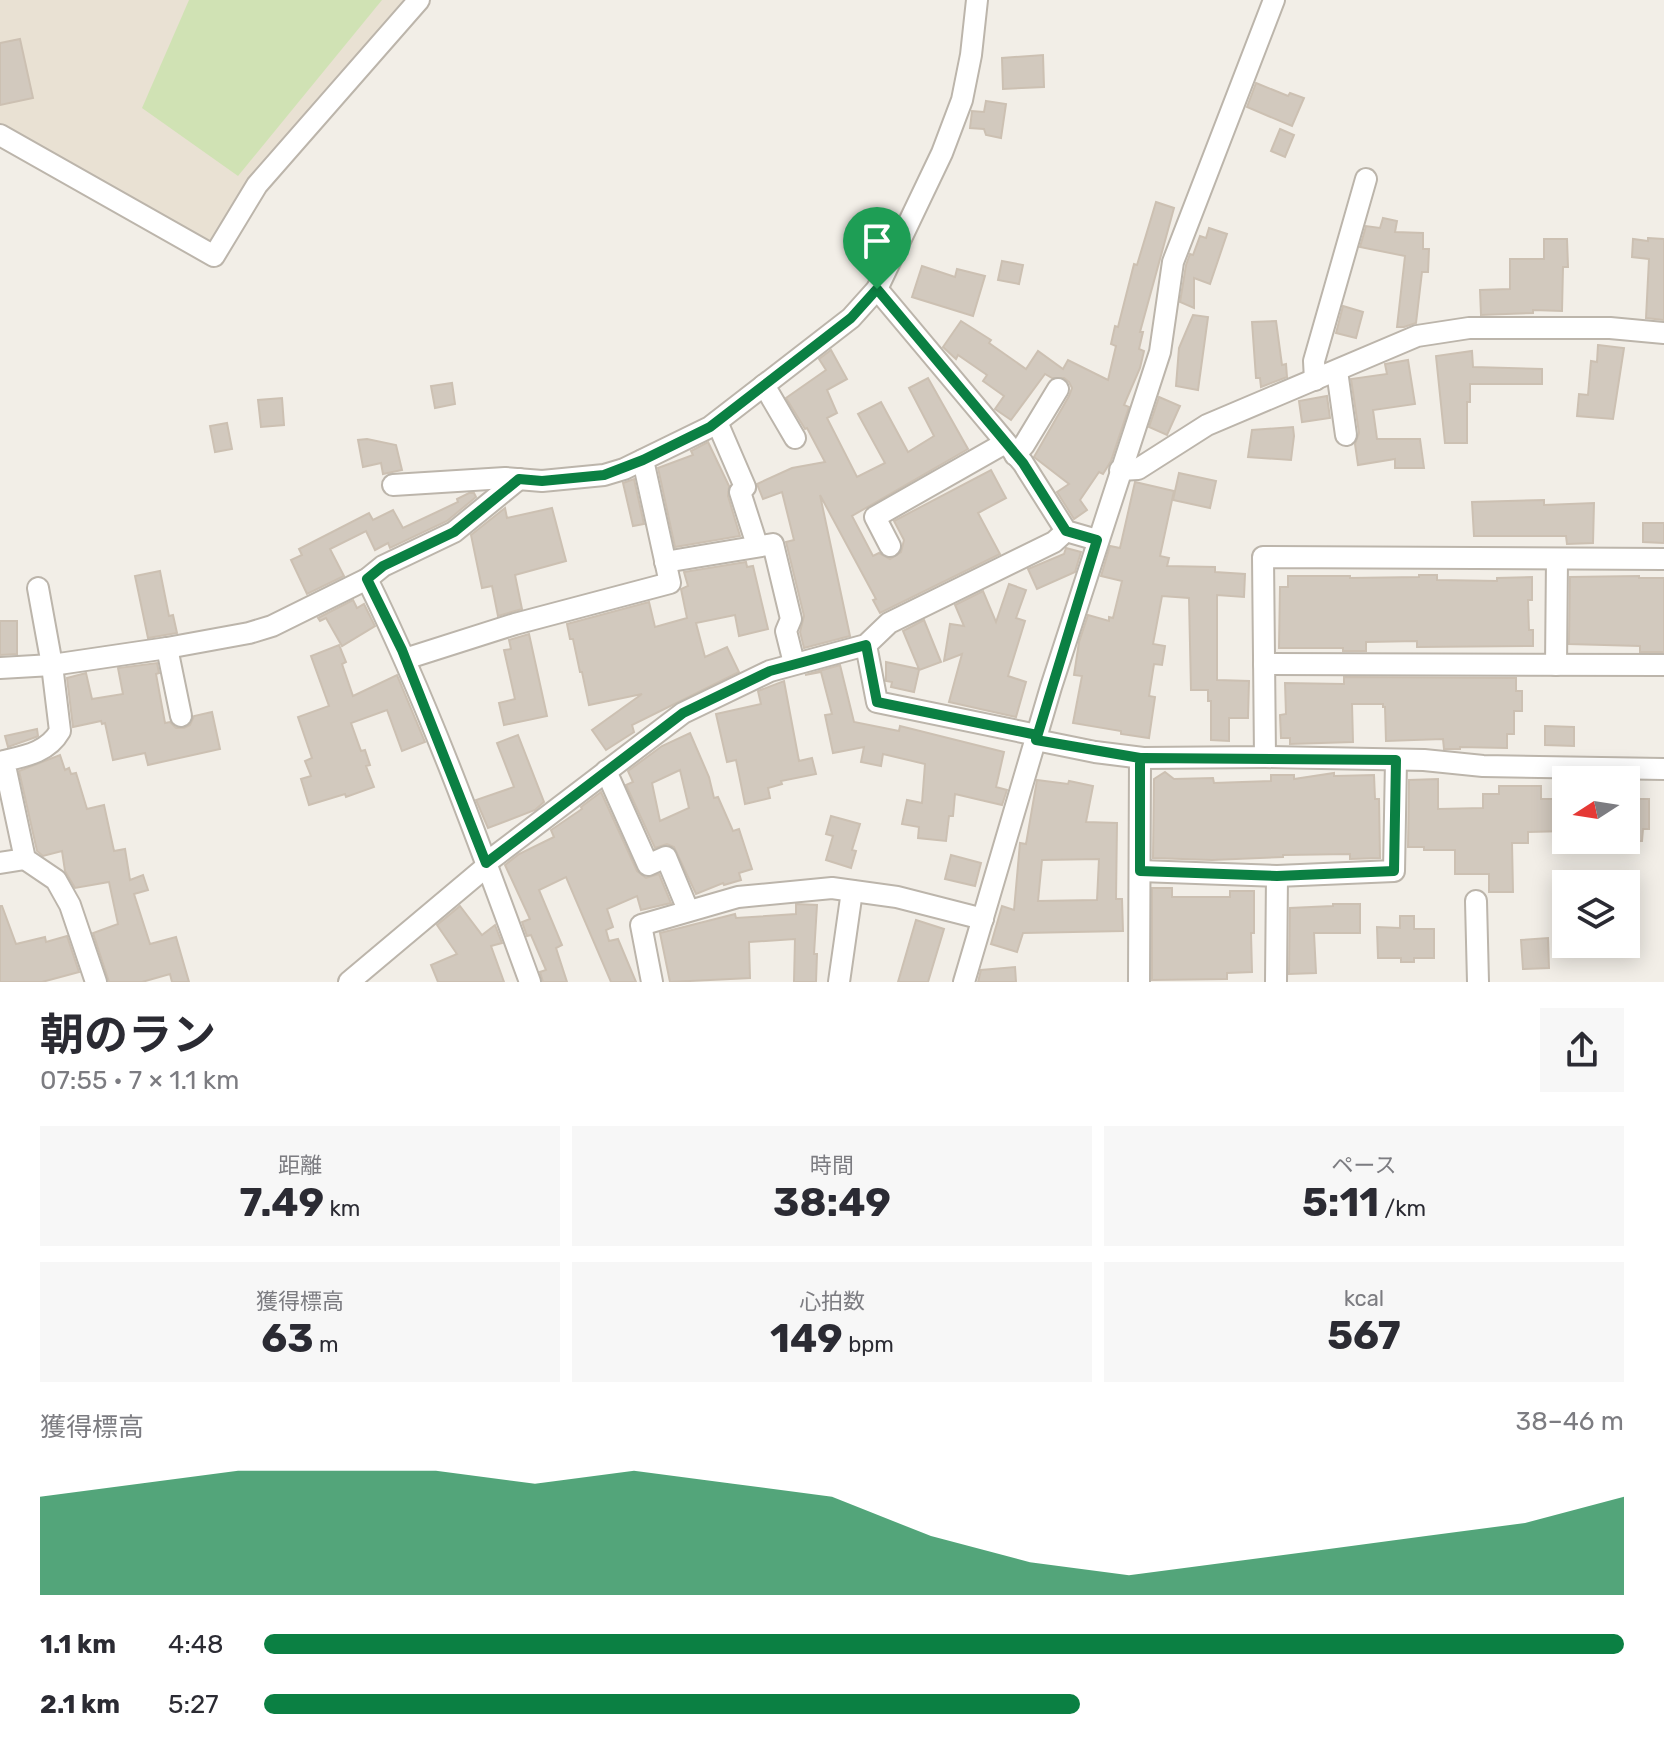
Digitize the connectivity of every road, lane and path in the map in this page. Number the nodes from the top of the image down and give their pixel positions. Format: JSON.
{"nodes":[{"id":1,"x":419,"y":0,"type":"edge"},
{"id":2,"x":977,"y":0,"type":"edge"},
{"id":3,"x":1274,"y":0,"type":"edge"},
{"id":4,"x":0,"y":135,"type":"edge"},
{"id":5,"x":1366,"y":179,"type":"dead end"},
{"id":6,"x":877,"y":289,"type":"junction"},
{"id":7,"x":1664,"y":333,"type":"edge"},
{"id":8,"x":1337,"y":371,"type":"junction"},
{"id":9,"x":1315,"y":380,"type":"junction"},
{"id":10,"x":764,"y":385,"type":"junction"},
{"id":11,"x":1058,"y":389,"type":"dead end"},
{"id":12,"x":717,"y":422,"type":"junction"},
{"id":13,"x":1346,"y":435,"type":"dead end"},
{"id":14,"x":795,"y":438,"type":"dead end"},
{"id":15,"x":1010,"y":449,"type":"junction"},
{"id":16,"x":643,"y":460,"type":"junction"},
{"id":17,"x":1120,"y":470,"type":"junction"},
{"id":18,"x":519,"y":479,"type":"junction"},
{"id":19,"x":393,"y":485,"type":"dead end"},
{"id":20,"x":1066,"y":531,"type":"junction"},
{"id":21,"x":1097,"y":540,"type":"junction"},
{"id":22,"x":757,"y":545,"type":"junction"},
{"id":23,"x":890,"y":546,"type":"dead end"},
{"id":24,"x":1557,"y":559,"type":"junction"},
{"id":25,"x":1664,"y":559,"type":"edge"},
{"id":26,"x":665,"y":562,"type":"junction"},
{"id":27,"x":367,"y":579,"type":"junction"},
{"id":28,"x":38,"y":588,"type":"dead end"},
{"id":29,"x":866,"y":645,"type":"junction"},
{"id":30,"x":167,"y":648,"type":"junction"},
{"id":31,"x":405,"y":659,"type":"junction"},
{"id":32,"x":794,"y":663,"type":"junction"},
{"id":33,"x":1264,"y":664,"type":"junction"},
{"id":34,"x":52,"y":665,"type":"junction"},
{"id":35,"x":1556,"y":665,"type":"junction"},
{"id":36,"x":1664,"y":665,"type":"edge"},
{"id":37,"x":0,"y":668,"type":"edge"},
{"id":38,"x":181,"y":716,"type":"dead end"},
{"id":39,"x":1036,"y":738,"type":"junction"},
{"id":40,"x":1265,"y":757,"type":"junction"},
{"id":41,"x":1140,"y":758,"type":"junction"},
{"id":42,"x":1396,"y":760,"type":"junction"},
{"id":43,"x":1664,"y":769,"type":"edge"},
{"id":44,"x":606,"y":771,"type":"junction"},
{"id":45,"x":25,"y":859,"type":"junction"},
{"id":46,"x":0,"y":863,"type":"edge"},
{"id":47,"x":487,"y":865,"type":"junction"},
{"id":48,"x":1140,"y":871,"type":"junction"},
{"id":49,"x":1277,"y":876,"type":"junction"},
{"id":50,"x":852,"y":891,"type":"junction"},
{"id":51,"x":1476,"y":901,"type":"dead end"},
{"id":52,"x":688,"y":910,"type":"junction"},
{"id":53,"x":983,"y":919,"type":"junction"},
{"id":54,"x":96,"y":982,"type":"edge"},
{"id":55,"x":349,"y":982,"type":"edge"},
{"id":56,"x":530,"y":982,"type":"edge"},
{"id":57,"x":652,"y":982,"type":"edge"},
{"id":58,"x":839,"y":982,"type":"edge"},
{"id":59,"x":964,"y":982,"type":"edge"},
{"id":60,"x":1139,"y":982,"type":"edge"},
{"id":61,"x":1276,"y":982,"type":"edge"},
{"id":62,"x":1478,"y":982,"type":"edge"}],
"edges":[{"from":1,"to":4,"type":"street"},
{"from":2,"to":6,"type":"street"},
{"from":3,"to":17,"type":"street"},
{"from":5,"to":9,"type":"street"},
{"from":6,"to":10,"type":"street"},
{"from":6,"to":15,"type":"street"},
{"from":7,"to":8,"type":"street"},
{"from":8,"to":9,"type":"street"},
{"from":8,"to":13,"type":"street"},
{"from":9,"to":17,"type":"street"},
{"from":10,"to":12,"type":"street"},
{"from":10,"to":14,"type":"street"},
{"from":11,"to":15,"type":"street"},
{"from":12,"to":16,"type":"street"},
{"from":12,"to":22,"type":"street"},
{"from":15,"to":20,"type":"street"},
{"from":15,"to":23,"type":"street"},
{"from":16,"to":18,"type":"street"},
{"from":16,"to":26,"type":"street"},
{"from":17,"to":21,"type":"street"},
{"from":18,"to":19,"type":"street"},
{"from":18,"to":27,"type":"street"},
{"from":20,"to":21,"type":"street"},
{"from":20,"to":29,"type":"street"},
{"from":21,"to":39,"type":"street"},
{"from":22,"to":26,"type":"street"},
{"from":22,"to":32,"type":"street"},
{"from":24,"to":25,"type":"street"},
{"from":24,"to":33,"type":"street"},
{"from":24,"to":35,"type":"street"},
{"from":26,"to":31,"type":"street"},
{"from":27,"to":30,"type":"street"},
{"from":27,"to":31,"type":"street"},
{"from":28,"to":34,"type":"street"},
{"from":29,"to":32,"type":"street"},
{"from":29,"to":39,"type":"street"},
{"from":30,"to":34,"type":"street"},
{"from":30,"to":38,"type":"street"},
{"from":31,"to":47,"type":"street"},
{"from":32,"to":44,"type":"street"},
{"from":33,"to":35,"type":"street"},
{"from":33,"to":40,"type":"street"},
{"from":34,"to":37,"type":"street"},
{"from":34,"to":45,"type":"street"},
{"from":35,"to":36,"type":"street"},
{"from":39,"to":41,"type":"street"},
{"from":39,"to":53,"type":"street"},
{"from":40,"to":41,"type":"street"},
{"from":40,"to":42,"type":"street"},
{"from":41,"to":48,"type":"street"},
{"from":42,"to":43,"type":"street"},
{"from":42,"to":49,"type":"street"},
{"from":44,"to":47,"type":"street"},
{"from":44,"to":52,"type":"street"},
{"from":45,"to":46,"type":"street"},
{"from":45,"to":54,"type":"street"},
{"from":47,"to":55,"type":"street"},
{"from":47,"to":56,"type":"street"},
{"from":48,"to":49,"type":"street"},
{"from":48,"to":60,"type":"street"},
{"from":49,"to":61,"type":"street"},
{"from":50,"to":52,"type":"street"},
{"from":50,"to":53,"type":"street"},
{"from":50,"to":58,"type":"street"},
{"from":51,"to":62,"type":"street"},
{"from":52,"to":57,"type":"street"},
{"from":53,"to":59,"type":"street"}]}
